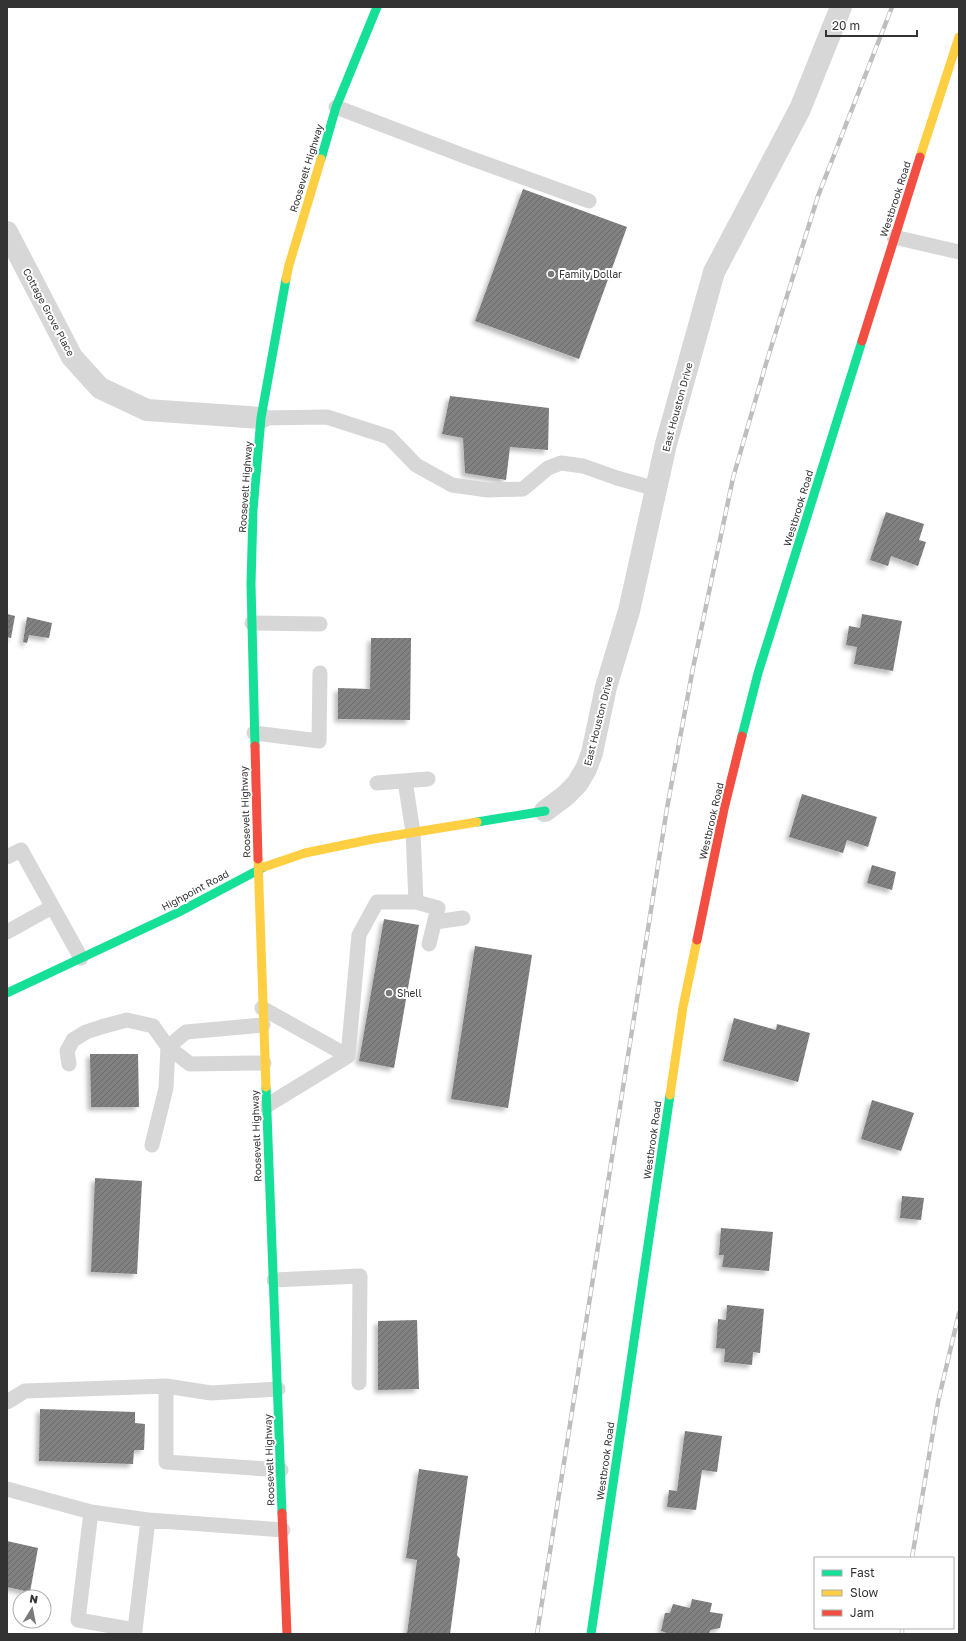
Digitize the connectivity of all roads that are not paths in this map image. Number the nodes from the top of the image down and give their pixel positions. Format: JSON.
{"nodes":[{"id":1,"x":377,"y":7,"type":"edge"},
{"id":2,"x":841,"y":7,"type":"edge"},
{"id":3,"x":959,"y":37,"type":"edge"},
{"id":4,"x":336,"y":107,"type":"junction"},
{"id":5,"x":589,"y":201,"type":"dead end"},
{"id":6,"x":7,"y":232,"type":"edge"},
{"id":7,"x":894,"y":237,"type":"junction"},
{"id":8,"x":959,"y":252,"type":"edge"},
{"id":9,"x":261,"y":418,"type":"junction"},
{"id":10,"x":656,"y":489,"type":"junction"},
{"id":11,"x":252,"y":624,"type":"junction"},
{"id":12,"x":320,"y":624,"type":"dead end"},
{"id":13,"x":320,"y":673,"type":"dead end"},
{"id":14,"x":254,"y":733,"type":"junction"},
{"id":15,"x":428,"y":779,"type":"dead end"},
{"id":16,"x":405,"y":781,"type":"junction"},
{"id":17,"x":377,"y":783,"type":"dead end"},
{"id":18,"x":544,"y":811,"type":"joint"},
{"id":19,"x":413,"y":832,"type":"junction"},
{"id":20,"x":7,"y":857,"type":"edge"},
{"id":21,"x":258,"y":869,"type":"junction"},
{"id":22,"x":416,"y":902,"type":"junction"},
{"id":23,"x":52,"y":907,"type":"junction"},
{"id":24,"x":463,"y":918,"type":"dead end"},
{"id":25,"x":435,"y":922,"type":"junction"},
{"id":26,"x":7,"y":932,"type":"edge"},
{"id":27,"x":430,"y":944,"type":"dead end"},
{"id":28,"x":81,"y":958,"type":"junction"},
{"id":29,"x":7,"y":993,"type":"edge"},
{"id":30,"x":262,"y":1008,"type":"junction"},
{"id":31,"x":263,"y":1025,"type":"junction"},
{"id":32,"x":168,"y":1046,"type":"junction"},
{"id":33,"x":348,"y":1056,"type":"junction"},
{"id":34,"x":264,"y":1063,"type":"junction"},
{"id":35,"x":69,"y":1064,"type":"dead end"},
{"id":36,"x":266,"y":1106,"type":"junction"},
{"id":37,"x":152,"y":1146,"type":"dead end"},
{"id":38,"x":274,"y":1280,"type":"junction"},
{"id":39,"x":359,"y":1383,"type":"dead end"},
{"id":40,"x":166,"y":1386,"type":"junction"},
{"id":41,"x":278,"y":1389,"type":"junction"},
{"id":42,"x":7,"y":1402,"type":"edge"},
{"id":43,"x":281,"y":1470,"type":"junction"},
{"id":44,"x":7,"y":1489,"type":"edge"},
{"id":45,"x":91,"y":1512,"type":"junction"},
{"id":46,"x":148,"y":1520,"type":"junction"},
{"id":47,"x":282,"y":1530,"type":"junction"},
{"id":48,"x":287,"y":1634,"type":"edge"},
{"id":49,"x":591,"y":1634,"type":"edge"}],
"edges":[{"from":1,"to":4,"type":"street","name":"Roosevelt Highway"},
{"from":2,"to":10,"type":"street","name":"East Houston Drive"},
{"from":3,"to":7,"type":"street","name":"Westbrook Road"},
{"from":4,"to":5,"type":"lane"},
{"from":4,"to":9,"type":"street","name":"Roosevelt Highway"},
{"from":6,"to":9,"type":"street","name":"Cottage Grove Place"},
{"from":7,"to":8,"type":"lane"},
{"from":7,"to":49,"type":"street","name":"Westbrook Road"},
{"from":9,"to":10,"type":"lane"},
{"from":9,"to":11,"type":"street","name":"Roosevelt Highway"},
{"from":10,"to":18,"type":"street","name":"East Houston Drive"},
{"from":11,"to":12,"type":"lane"},
{"from":11,"to":14,"type":"street","name":"Roosevelt Highway"},
{"from":13,"to":14,"type":"lane"},
{"from":14,"to":21,"type":"street","name":"Roosevelt Highway"},
{"from":15,"to":16,"type":"lane"},
{"from":16,"to":17,"type":"lane"},
{"from":16,"to":19,"type":"lane"},
{"from":18,"to":19,"type":"street","name":"Highpoint Road"},
{"from":19,"to":21,"type":"street","name":"Highpoint Road"},
{"from":19,"to":22,"type":"lane"},
{"from":20,"to":23,"type":"lane"},
{"from":21,"to":28,"type":"street","name":"Highpoint Road"},
{"from":21,"to":30,"type":"street","name":"Roosevelt Highway"},
{"from":22,"to":25,"type":"lane"},
{"from":22,"to":33,"type":"lane"},
{"from":23,"to":26,"type":"lane"},
{"from":23,"to":28,"type":"lane"},
{"from":24,"to":25,"type":"lane"},
{"from":25,"to":27,"type":"lane"},
{"from":28,"to":29,"type":"street","name":"Highpoint Road"},
{"from":30,"to":31,"type":"street","name":"Roosevelt Highway"},
{"from":30,"to":33,"type":"lane"},
{"from":31,"to":32,"type":"lane"},
{"from":31,"to":34,"type":"street","name":"Roosevelt Highway"},
{"from":32,"to":34,"type":"lane"},
{"from":32,"to":35,"type":"lane"},
{"from":32,"to":37,"type":"lane"},
{"from":33,"to":36,"type":"lane"},
{"from":34,"to":36,"type":"street","name":"Roosevelt Highway"},
{"from":36,"to":38,"type":"street","name":"Roosevelt Highway"},
{"from":38,"to":39,"type":"lane"},
{"from":38,"to":41,"type":"street","name":"Roosevelt Highway"},
{"from":40,"to":41,"type":"lane"},
{"from":40,"to":42,"type":"lane"},
{"from":40,"to":43,"type":"lane"},
{"from":41,"to":43,"type":"street","name":"Roosevelt Highway"},
{"from":43,"to":47,"type":"street","name":"Roosevelt Highway"},
{"from":44,"to":45,"type":"lane"},
{"from":45,"to":46,"type":"lane"},
{"from":45,"to":46,"type":"lane"},
{"from":46,"to":47,"type":"lane"},
{"from":47,"to":48,"type":"street","name":"Roosevelt Highway"}]}
